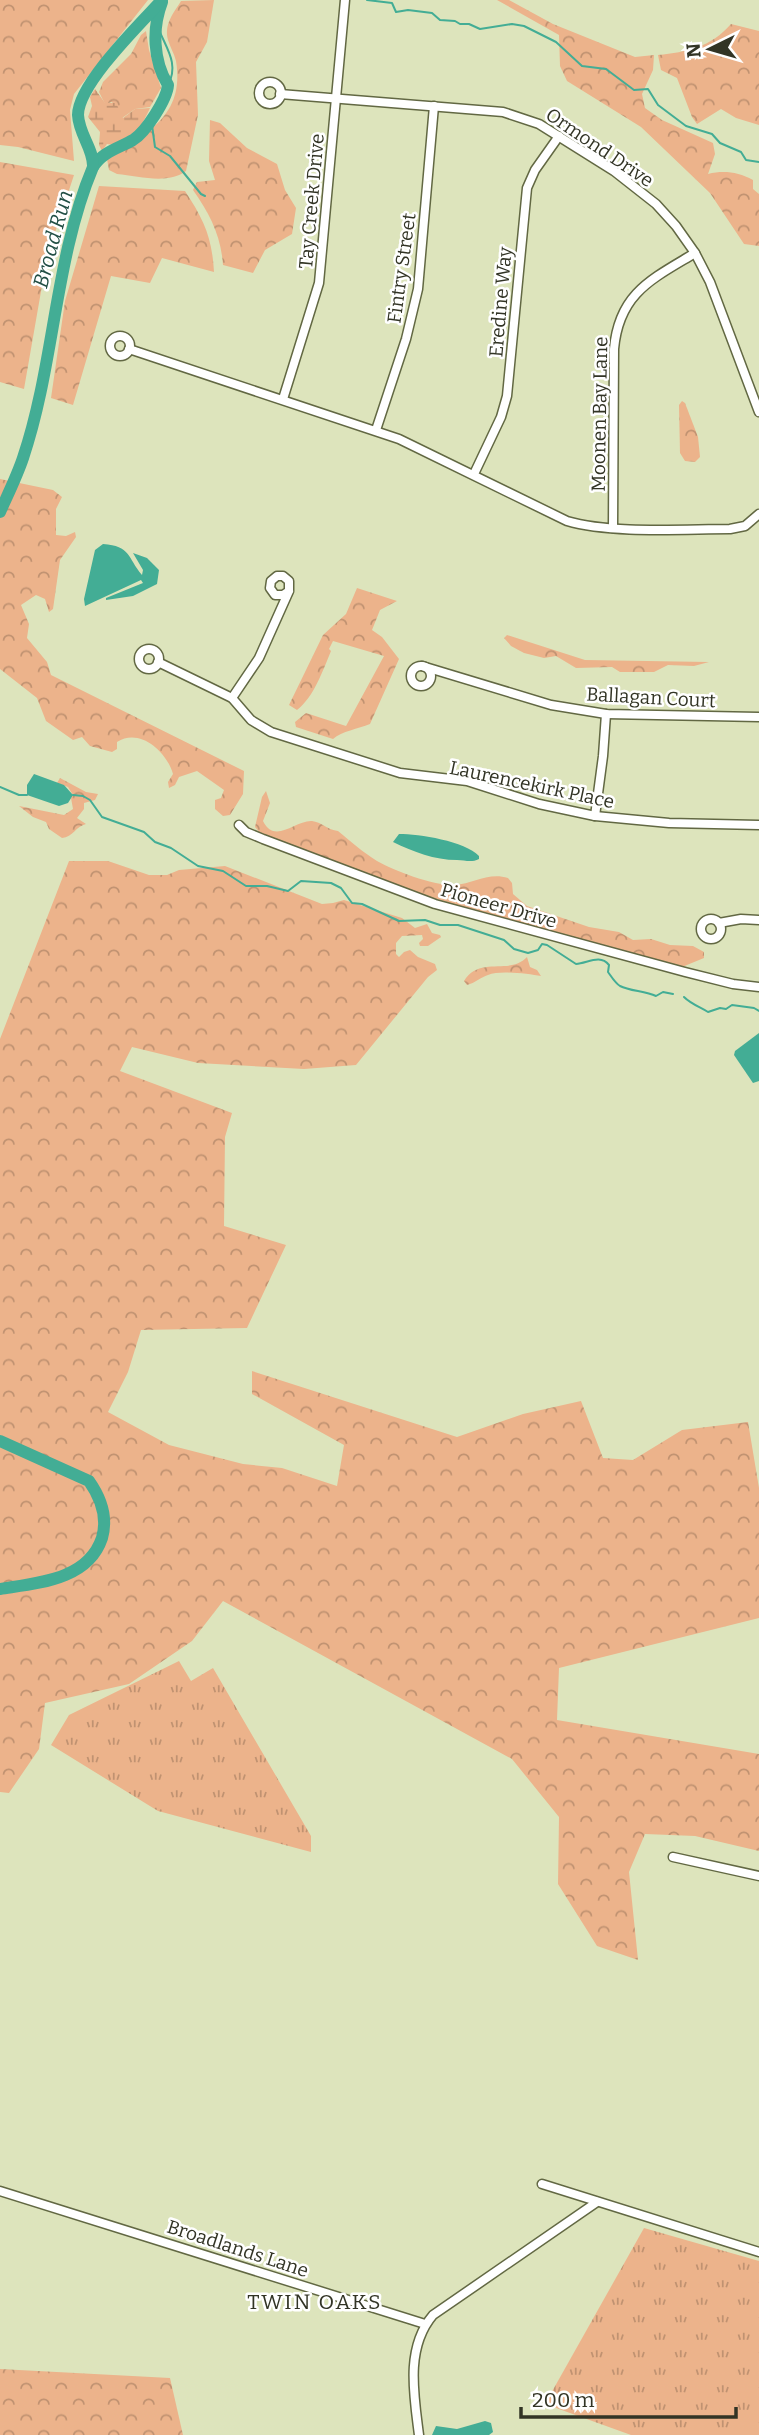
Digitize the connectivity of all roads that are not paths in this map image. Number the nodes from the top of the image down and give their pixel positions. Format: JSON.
{"nodes":[{"id":1,"x":345,"y":0,"type":"edge"},
{"id":2,"x":280,"y":94,"type":"dead end"},
{"id":3,"x":335,"y":98,"type":"junction"},
{"id":4,"x":433,"y":106,"type":"junction"},
{"id":5,"x":559,"y":136,"type":"junction"},
{"id":6,"x":695,"y":253,"type":"junction"},
{"id":7,"x":129,"y":349,"type":"dead end"},
{"id":8,"x":283,"y":399,"type":"junction"},
{"id":9,"x":759,"y":412,"type":"edge"},
{"id":10,"x":376,"y":430,"type":"junction"},
{"id":11,"x":474,"y":474,"type":"junction"},
{"id":12,"x":759,"y":514,"type":"edge"},
{"id":13,"x":613,"y":528,"type":"junction"},
{"id":14,"x":289,"y":592,"type":"dead end"},
{"id":15,"x":159,"y":662,"type":"dead end"},
{"id":16,"x":422,"y":666,"type":"dead end"},
{"id":17,"x":232,"y":698,"type":"junction"},
{"id":18,"x":606,"y":714,"type":"junction"},
{"id":19,"x":759,"y":717,"type":"edge"},
{"id":20,"x":595,"y":816,"type":"junction"},
{"id":21,"x":239,"y":825,"type":"dead end"},
{"id":22,"x":759,"y":825,"type":"edge"},
{"id":23,"x":759,"y":920,"type":"edge"},
{"id":24,"x":719,"y":923,"type":"dead end"},
{"id":25,"x":759,"y":987,"type":"edge"},
{"id":26,"x":673,"y":1857,"type":"dead end"},
{"id":27,"x":759,"y":1876,"type":"edge"},
{"id":28,"x":542,"y":2184,"type":"dead end"},
{"id":29,"x":0,"y":2191,"type":"edge"},
{"id":30,"x":597,"y":2202,"type":"junction"},
{"id":31,"x":759,"y":2252,"type":"edge"},
{"id":32,"x":425,"y":2324,"type":"junction"},
{"id":33,"x":419,"y":2435,"type":"edge"}],
"edges":[{"from":1,"to":3,"type":"street","name":"Tay Creek Drive"},
{"from":2,"to":3,"type":"street","name":"Ormond Drive"},
{"from":3,"to":4,"type":"street","name":"Ormond Drive"},
{"from":3,"to":8,"type":"street","name":"Tay Creek Drive"},
{"from":4,"to":5,"type":"street","name":"Ormond Drive"},
{"from":4,"to":10,"type":"street","name":"Fintry Street"},
{"from":5,"to":6,"type":"street","name":"Ormond Drive"},
{"from":5,"to":11,"type":"street","name":"Eredine Way"},
{"from":6,"to":9,"type":"street","name":"Ormond Drive"},
{"from":6,"to":13,"type":"street","name":"Moonen Bay Lane"},
{"from":7,"to":8,"type":"street"},
{"from":8,"to":10,"type":"street"},
{"from":10,"to":11,"type":"street"},
{"from":11,"to":13,"type":"street"},
{"from":12,"to":13,"type":"street"},
{"from":14,"to":17,"type":"street"},
{"from":15,"to":17,"type":"street","name":"Laurencekirk Place"},
{"from":16,"to":18,"type":"street","name":"Ballagan Court"},
{"from":17,"to":20,"type":"street","name":"Laurencekirk Place"},
{"from":18,"to":19,"type":"street","name":"Ballagan Court"},
{"from":18,"to":20,"type":"street"},
{"from":20,"to":22,"type":"street","name":"Laurencekirk Place"},
{"from":21,"to":25,"type":"street","name":"Pioneer Drive"},
{"from":23,"to":24,"type":"street"},
{"from":26,"to":27,"type":"street"},
{"from":28,"to":30,"type":"street"},
{"from":29,"to":32,"type":"street","name":"Broadlands Lane"},
{"from":30,"to":31,"type":"street"},
{"from":30,"to":32,"type":"street"},
{"from":32,"to":33,"type":"street"}]}
